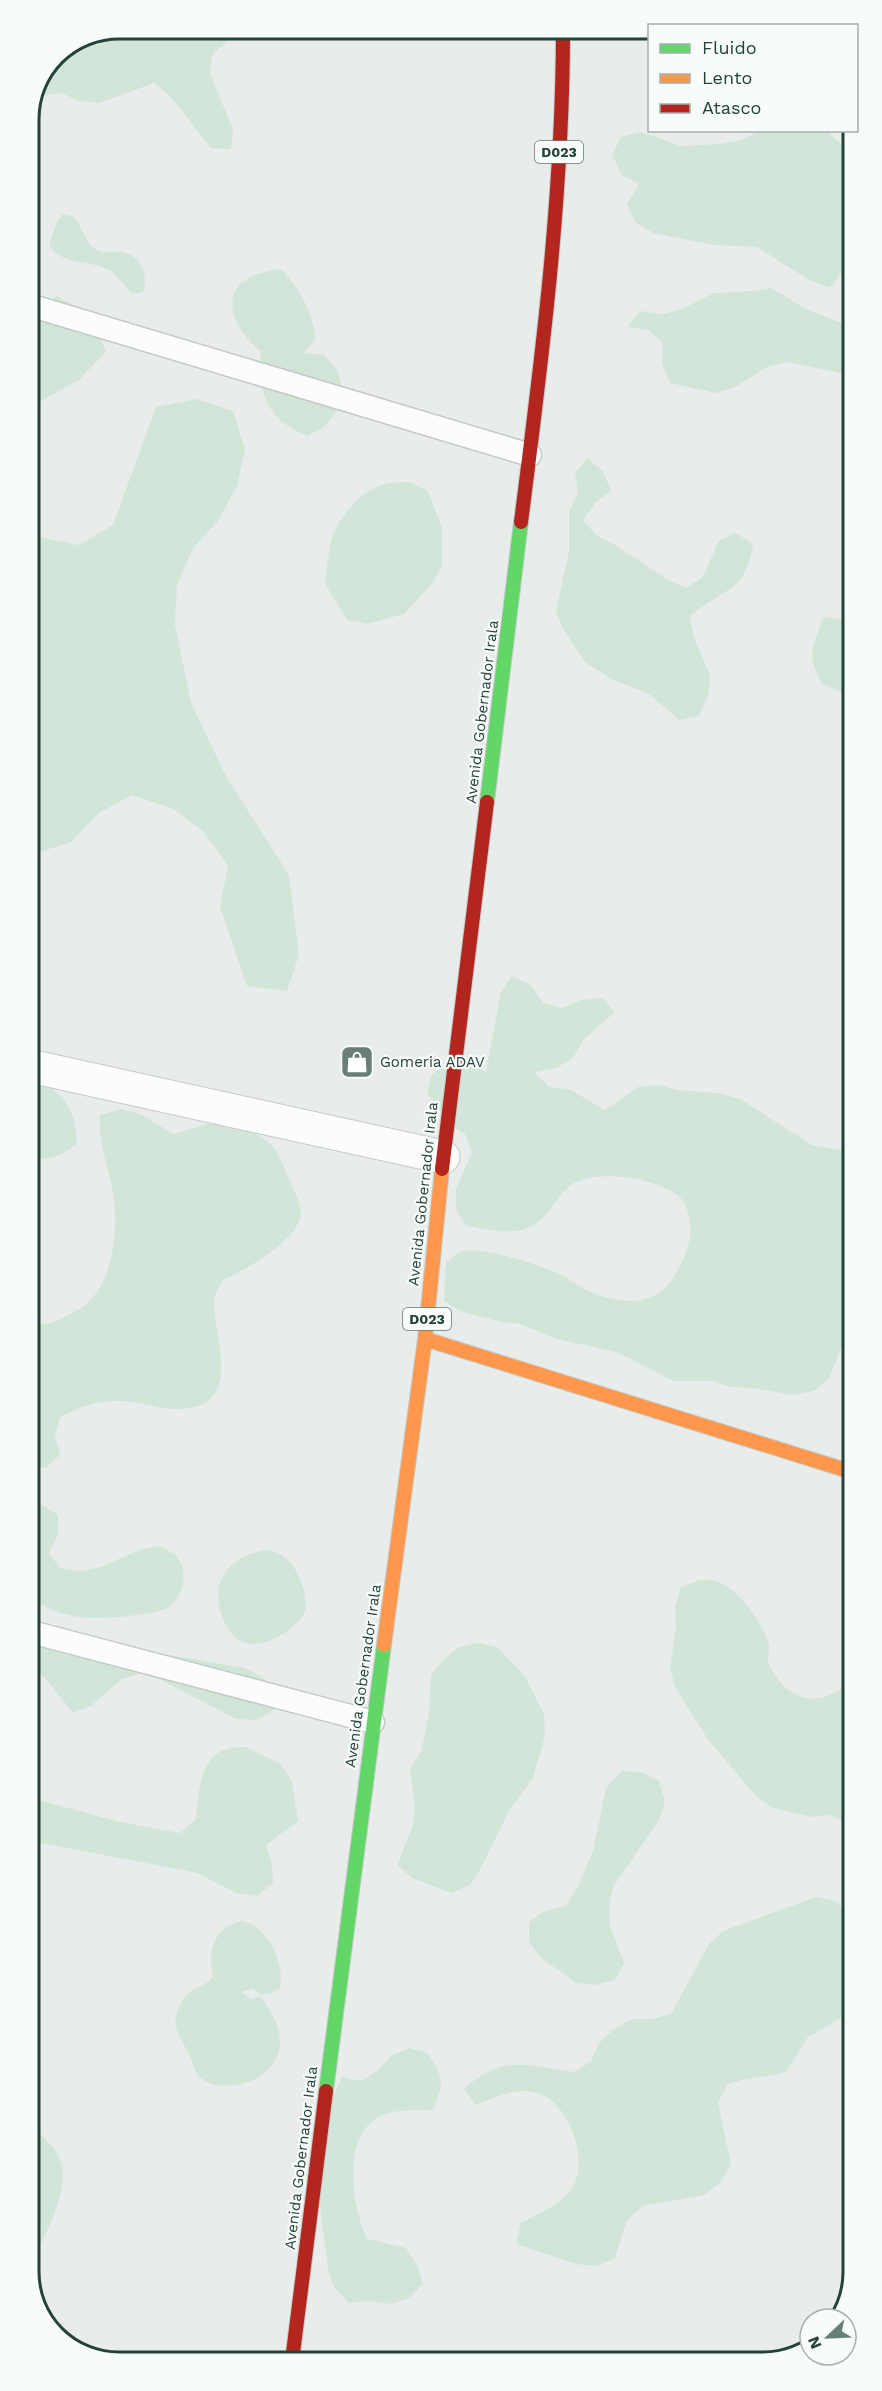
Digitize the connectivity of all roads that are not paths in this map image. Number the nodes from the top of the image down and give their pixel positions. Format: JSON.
{"nodes":[{"id":1,"x":563,"y":39,"type":"edge"},
{"id":2,"x":39,"y":308,"type":"edge"},
{"id":3,"x":530,"y":455,"type":"junction"},
{"id":4,"x":39,"y":1068,"type":"edge"},
{"id":5,"x":443,"y":1157,"type":"junction"},
{"id":6,"x":425,"y":1339,"type":"junction"},
{"id":7,"x":843,"y":1469,"type":"edge"},
{"id":8,"x":39,"y":1634,"type":"edge"},
{"id":9,"x":373,"y":1722,"type":"junction"},
{"id":10,"x":293,"y":2352,"type":"edge"}],
"edges":[{"from":1,"to":3,"type":"main road","name":"Avenida Gobernador Irala","number":"D023"},
{"from":2,"to":3,"type":"lane"},
{"from":3,"to":5,"type":"main road","name":"Avenida Gobernador Irala","number":"D023"},
{"from":4,"to":5,"type":"street"},
{"from":5,"to":6,"type":"main road","name":"Avenida Gobernador Irala","number":"D023"},
{"from":6,"to":7,"type":"main road"},
{"from":6,"to":9,"type":"main road","name":"Avenida Gobernador Irala","number":"D023"},
{"from":8,"to":9,"type":"lane"},
{"from":9,"to":10,"type":"main road","name":"Avenida Gobernador Irala","number":"D023"}]}
